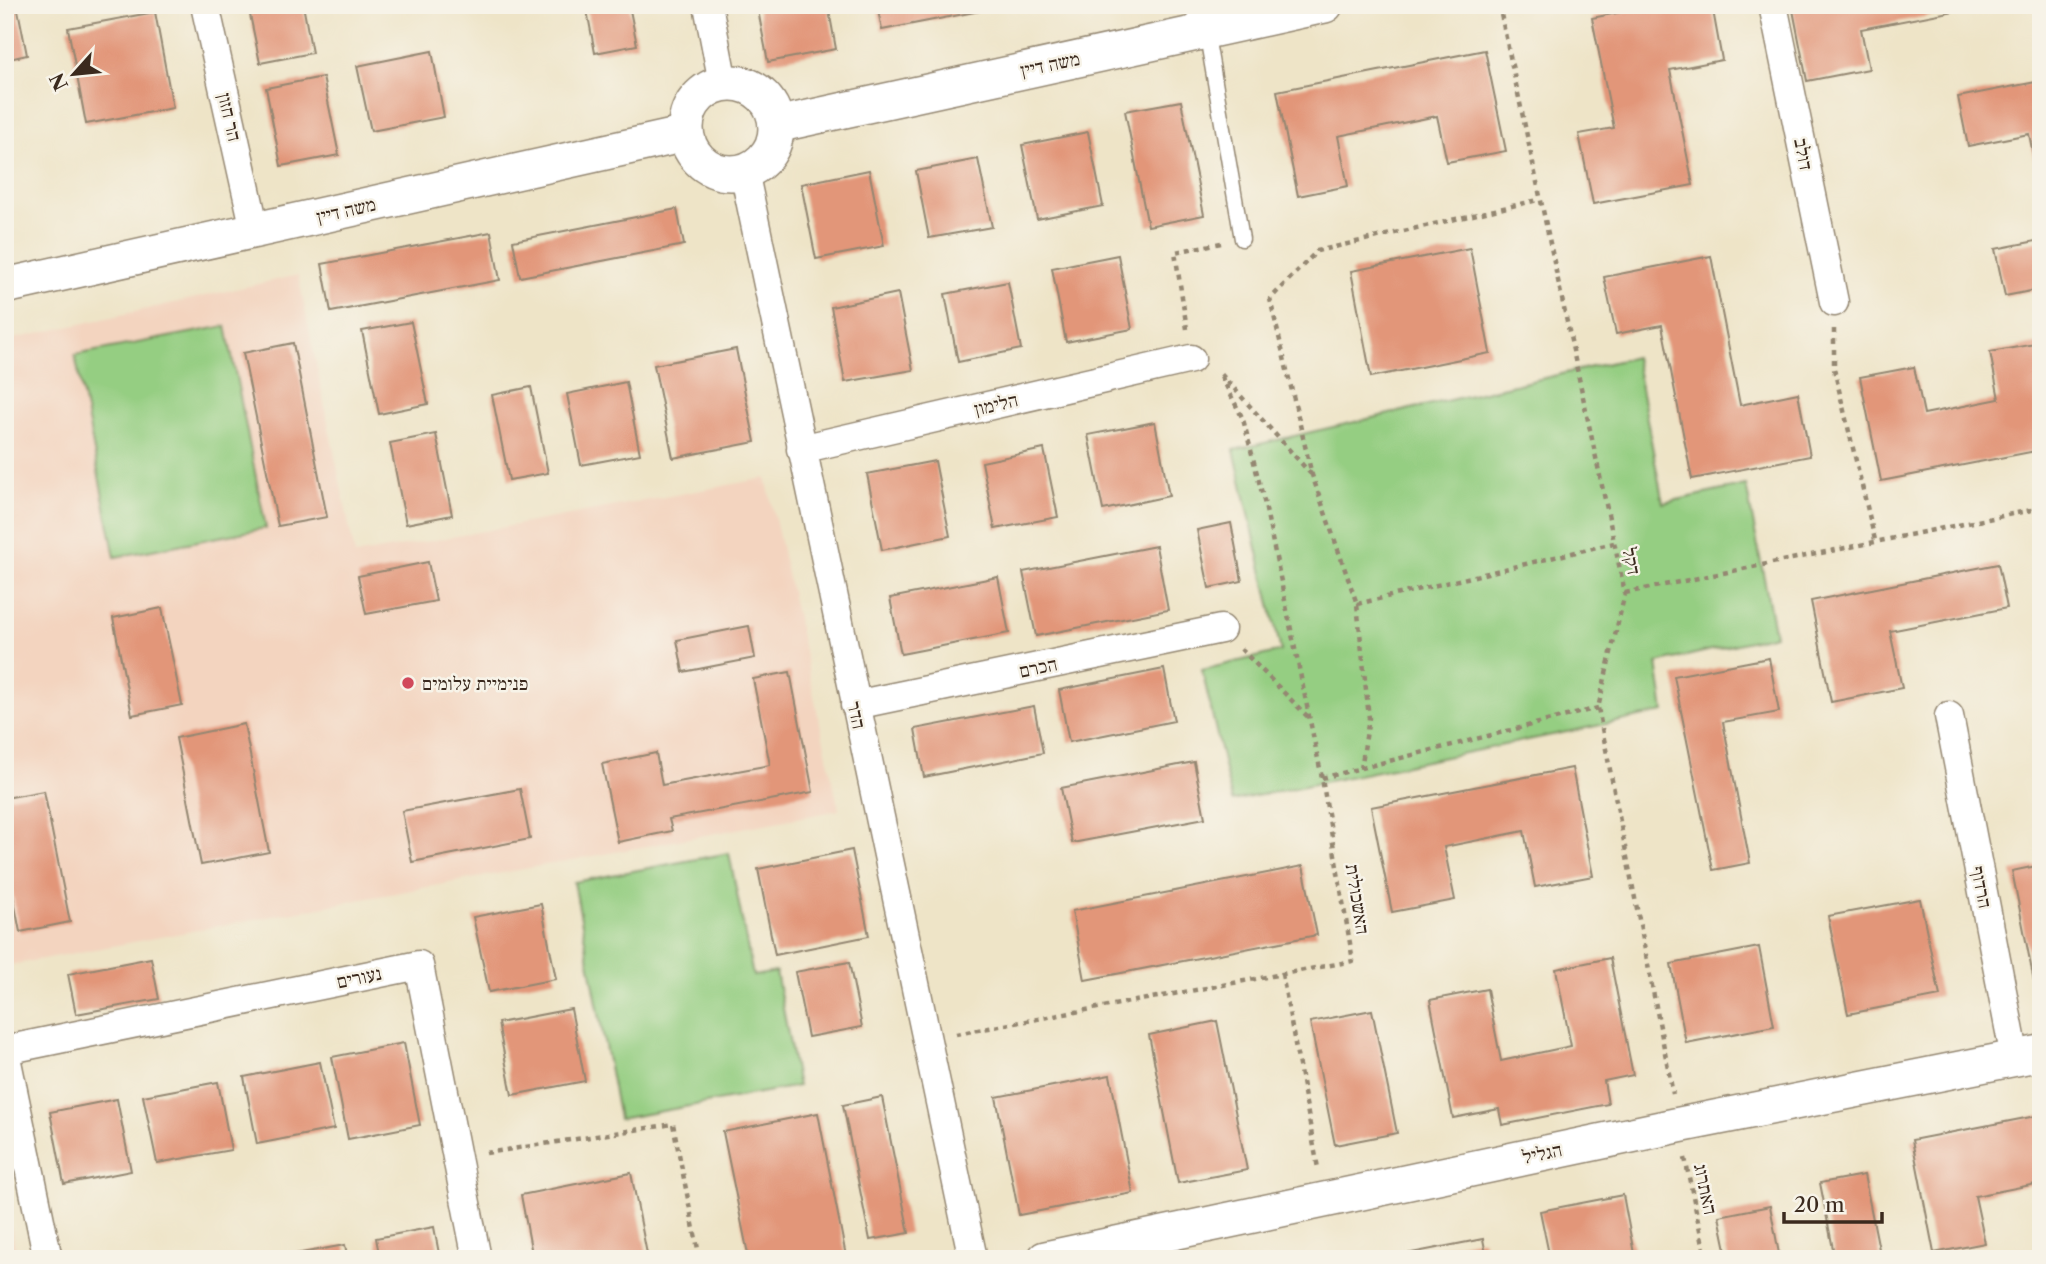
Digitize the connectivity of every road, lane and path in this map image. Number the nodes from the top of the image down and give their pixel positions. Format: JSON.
{"nodes":[{"id":1,"x":205,"y":5,"type":"edge"},
{"id":2,"x":708,"y":5,"type":"edge"},
{"id":3,"x":1325,"y":5,"type":"edge"},
{"id":4,"x":1499,"y":5,"type":"edge"},
{"id":5,"x":1773,"y":5,"type":"edge"},
{"id":6,"x":1203,"y":17,"type":"edge"},
{"id":7,"x":723,"y":83,"type":"junction"},
{"id":8,"x":776,"y":125,"type":"junction"},
{"id":9,"x":687,"y":134,"type":"junction"},
{"id":10,"x":744,"y":171,"type":"junction"},
{"id":11,"x":1538,"y":200,"type":"junction"},
{"id":12,"x":255,"y":230,"type":"junction"},
{"id":13,"x":1242,"y":239,"type":"joint"},
{"id":14,"x":5,"y":286,"type":"edge"},
{"id":15,"x":1834,"y":302,"type":"joint"},
{"id":16,"x":1191,"y":359,"type":"junction"},
{"id":17,"x":1218,"y":371,"type":"junction"},
{"id":18,"x":801,"y":449,"type":"junction"},
{"id":19,"x":1311,"y":475,"type":"junction"},
{"id":20,"x":2041,"y":508,"type":"edge"},
{"id":21,"x":1875,"y":540,"type":"junction"},
{"id":22,"x":1614,"y":543,"type":"junction"},
{"id":23,"x":1625,"y":593,"type":"junction"},
{"id":24,"x":1357,"y":604,"type":"junction"},
{"id":25,"x":1221,"y":629,"type":"joint"},
{"id":26,"x":855,"y":705,"type":"junction"},
{"id":27,"x":1598,"y":708,"type":"junction"},
{"id":28,"x":1949,"y":716,"type":"dead end"},
{"id":29,"x":1310,"y":718,"type":"junction"},
{"id":30,"x":1361,"y":769,"type":"junction"},
{"id":31,"x":1322,"y":778,"type":"junction"},
{"id":32,"x":1282,"y":974,"type":"junction"},
{"id":33,"x":926,"y":1040,"type":"junction"},
{"id":34,"x":5,"y":1051,"type":"edge"},
{"id":35,"x":2028,"y":1056,"type":"edge"},
{"id":36,"x":1679,"y":1125,"type":"junction"},
{"id":37,"x":457,"y":1158,"type":"junction"},
{"id":38,"x":1324,"y":1200,"type":"junction"},
{"id":39,"x":48,"y":1259,"type":"edge"},
{"id":40,"x":477,"y":1259,"type":"edge"},
{"id":41,"x":700,"y":1259,"type":"edge"},
{"id":42,"x":973,"y":1259,"type":"edge"},
{"id":43,"x":1045,"y":1259,"type":"edge"},
{"id":44,"x":1706,"y":1259,"type":"edge"}],
"edges":[{"from":1,"to":12,"type":"street","name":"הר חזון"},
{"from":2,"to":7,"type":"street"},
{"from":3,"to":6,"type":"street","name":"משה דיין"},
{"from":4,"to":11,"type":"path","name":"דקל"},
{"from":5,"to":15,"type":"street","name":"דולב"},
{"from":6,"to":8,"type":"street","name":"משה דיין"},
{"from":6,"to":13,"type":"lane"},
{"from":7,"to":8,"type":"street"},
{"from":7,"to":9,"type":"street"},
{"from":8,"to":10,"type":"street"},
{"from":9,"to":10,"type":"street"},
{"from":9,"to":12,"type":"street","name":"משה דיין"},
{"from":10,"to":18,"type":"street","name":"הדר"},
{"from":11,"to":19,"type":"path"},
{"from":11,"to":22,"type":"path","name":"דקל"},
{"from":12,"to":14,"type":"street","name":"משה דיין"},
{"from":13,"to":16,"type":"path"},
{"from":15,"to":21,"type":"path"},
{"from":16,"to":17,"type":"path"},
{"from":16,"to":18,"type":"street","name":"הלימון"},
{"from":17,"to":19,"type":"path"},
{"from":17,"to":29,"type":"path"},
{"from":18,"to":26,"type":"street","name":"הדר"},
{"from":19,"to":24,"type":"path"},
{"from":20,"to":21,"type":"path"},
{"from":21,"to":23,"type":"path"},
{"from":22,"to":23,"type":"path","name":"דקל"},
{"from":22,"to":24,"type":"path"},
{"from":23,"to":27,"type":"path","name":"דקל"},
{"from":24,"to":30,"type":"path"},
{"from":25,"to":26,"type":"street","name":"הכרם"},
{"from":25,"to":29,"type":"path"},
{"from":26,"to":33,"type":"street","name":"הדר"},
{"from":27,"to":30,"type":"path"},
{"from":27,"to":36,"type":"path","name":"דקל"},
{"from":28,"to":35,"type":"street","name":"הרדוף"},
{"from":29,"to":31,"type":"path"},
{"from":30,"to":31,"type":"path"},
{"from":31,"to":32,"type":"path","name":"האשכולית"},
{"from":32,"to":33,"type":"path","name":"האשכולית"},
{"from":32,"to":38,"type":"path"},
{"from":33,"to":42,"type":"street","name":"הדר"},
{"from":34,"to":37,"type":"street","name":"נעורים"},
{"from":34,"to":39,"type":"street"},
{"from":35,"to":36,"type":"street","name":"הגליל"},
{"from":36,"to":38,"type":"street","name":"הגליל"},
{"from":36,"to":44,"type":"path","name":"האתרוג"},
{"from":37,"to":40,"type":"street","name":"נעורים"},
{"from":37,"to":41,"type":"path"},
{"from":38,"to":43,"type":"street","name":"הגליל"}]}
